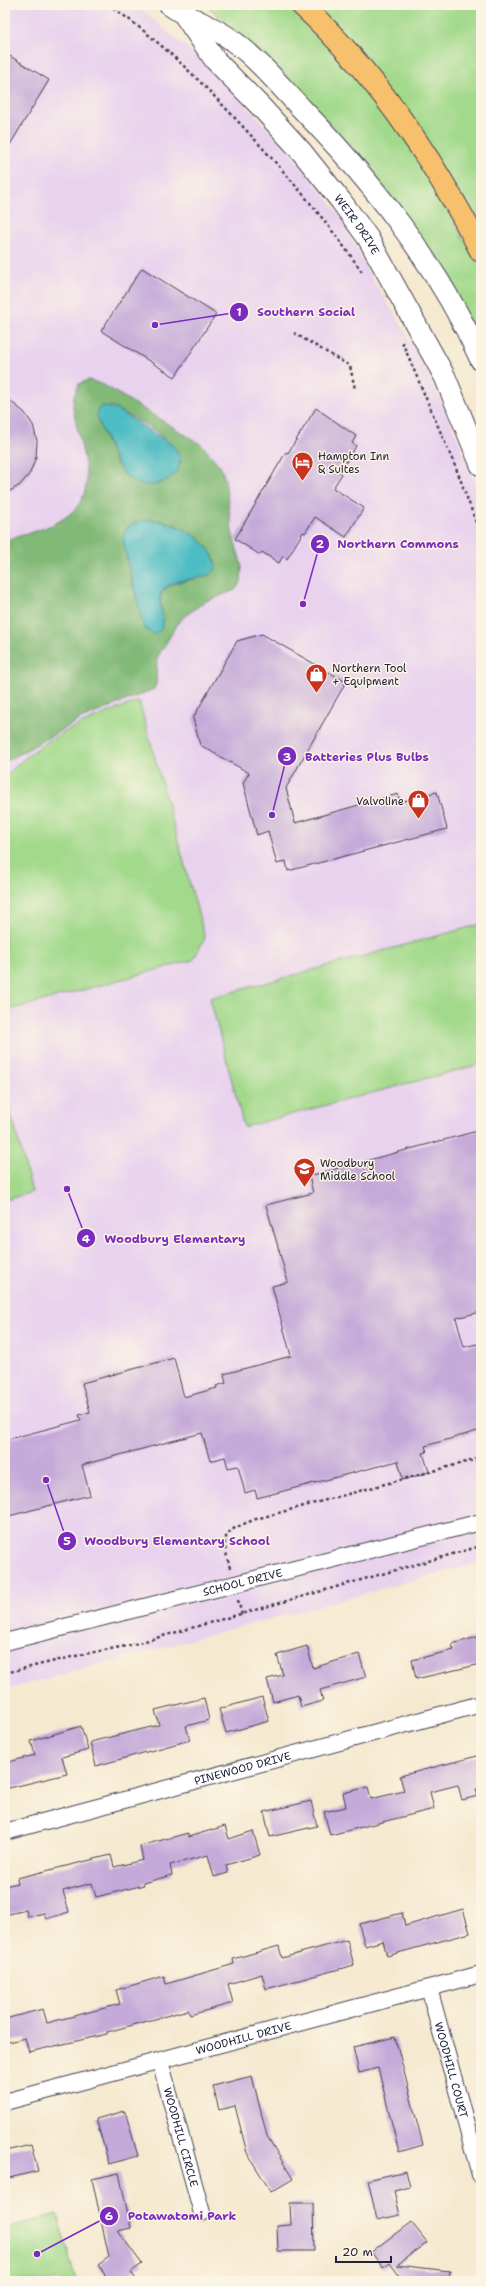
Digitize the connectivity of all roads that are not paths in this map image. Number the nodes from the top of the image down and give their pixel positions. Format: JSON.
{"nodes":[{"id":1,"x":302,"y":5,"type":"edge"},
{"id":2,"x":178,"y":11,"type":"edge"},
{"id":3,"x":481,"y":251,"type":"edge"},
{"id":4,"x":481,"y":360,"type":"edge"},
{"id":5,"x":481,"y":465,"type":"edge"},
{"id":6,"x":481,"y":1522,"type":"edge"},
{"id":7,"x":5,"y":1642,"type":"edge"},
{"id":8,"x":481,"y":1704,"type":"edge"},
{"id":9,"x":5,"y":1832,"type":"edge"},
{"id":10,"x":481,"y":1974,"type":"edge"},
{"id":11,"x":429,"y":1988,"type":"junction"},
{"id":12,"x":160,"y":2061,"type":"junction"},
{"id":13,"x":5,"y":2102,"type":"edge"},
{"id":14,"x":480,"y":2175,"type":"edge"},
{"id":15,"x":202,"y":2213,"type":"dead end"}],
"edges":[{"from":1,"to":3,"type":"highway"},
{"from":2,"to":4,"type":"street","name":"WEIR DRIVE"},
{"from":2,"to":5,"type":"street","name":"WEIR DRIVE"},
{"from":6,"to":7,"type":"street","name":"SCHOOL DRIVE"},
{"from":8,"to":9,"type":"street","name":"PINEWOOD DRIVE"},
{"from":10,"to":11,"type":"street","name":"WOODHILL DRIVE"},
{"from":11,"to":12,"type":"street","name":"WOODHILL DRIVE"},
{"from":11,"to":14,"type":"street","name":"WOODHILL COURT"},
{"from":12,"to":13,"type":"street","name":"WOODHILL DRIVE"},
{"from":12,"to":15,"type":"street","name":"WOODHILL CIRCLE"}]}
